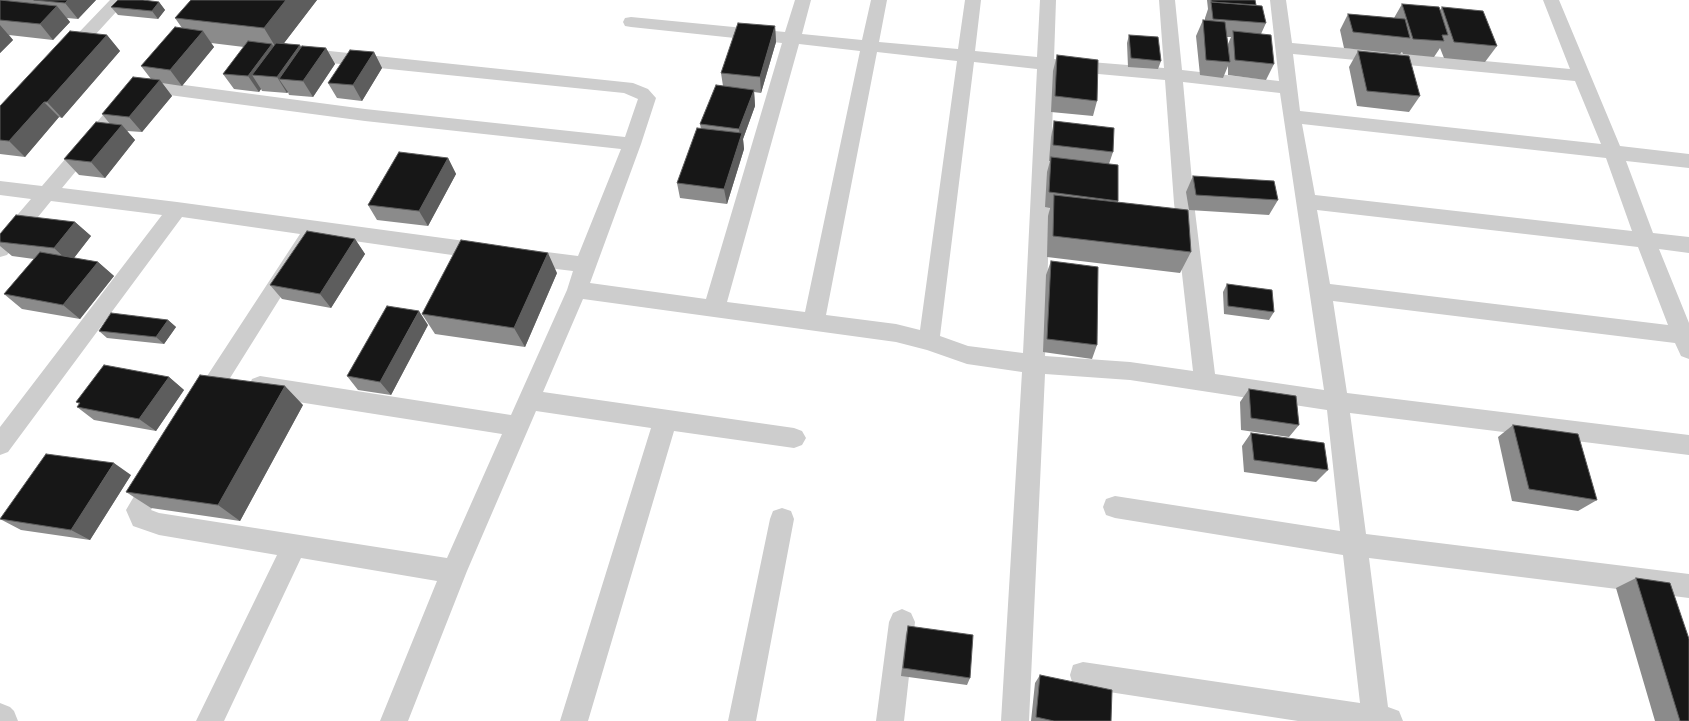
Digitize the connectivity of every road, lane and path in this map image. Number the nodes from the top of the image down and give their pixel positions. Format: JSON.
{"nodes":[{"id":1,"x":120,"y":0,"type":"edge"},
{"id":2,"x":803,"y":0,"type":"edge"},
{"id":3,"x":879,"y":0,"type":"edge"},
{"id":4,"x":973,"y":0,"type":"edge"},
{"id":5,"x":1048,"y":0,"type":"edge"},
{"id":6,"x":1167,"y":0,"type":"edge"},
{"id":7,"x":1278,"y":0,"type":"edge"},
{"id":8,"x":1547,"y":1,"type":"edge"},
{"id":9,"x":631,"y":22,"type":"dead end"},
{"id":10,"x":792,"y":38,"type":"junction"},
{"id":11,"x":870,"y":46,"type":"junction"},
{"id":12,"x":1284,"y":48,"type":"junction"},
{"id":13,"x":288,"y":53,"type":"edge"},
{"id":14,"x":967,"y":56,"type":"junction"},
{"id":15,"x":1046,"y":64,"type":"junction"},
{"id":16,"x":153,"y":68,"type":"edge"},
{"id":17,"x":54,"y":69,"type":"edge"},
{"id":18,"x":1173,"y":75,"type":"junction"},
{"id":19,"x":1581,"y":76,"type":"junction"},
{"id":20,"x":139,"y":85,"type":"junction"},
{"id":21,"x":1288,"y":88,"type":"junction"},
{"id":22,"x":1292,"y":116,"type":"junction"},
{"id":23,"x":632,"y":144,"type":"junction"},
{"id":24,"x":1613,"y":152,"type":"junction"},
{"id":25,"x":1689,"y":161,"type":"edge"},
{"id":26,"x":0,"y":188,"type":"edge"},
{"id":27,"x":46,"y":192,"type":"junction"},
{"id":28,"x":1306,"y":201,"type":"junction"},
{"id":29,"x":176,"y":209,"type":"junction"},
{"id":30,"x":313,"y":229,"type":"junction"},
{"id":31,"x":1645,"y":239,"type":"junction"},
{"id":32,"x":1689,"y":245,"type":"edge"},
{"id":33,"x":0,"y":249,"type":"edge"},
{"id":34,"x":585,"y":265,"type":"junction"},
{"id":35,"x":577,"y":290,"type":"junction"},
{"id":36,"x":1321,"y":291,"type":"junction"},
{"id":37,"x":714,"y":309,"type":"junction"},
{"id":38,"x":814,"y":321,"type":"junction"},
{"id":39,"x":1687,"y":340,"type":"edge"},
{"id":40,"x":929,"y":341,"type":"junction"},
{"id":41,"x":1034,"y":363,"type":"junction"},
{"id":42,"x":216,"y":380,"type":"junction"},
{"id":43,"x":1205,"y":383,"type":"junction"},
{"id":44,"x":528,"y":400,"type":"junction"},
{"id":45,"x":1337,"y":402,"type":"junction"},
{"id":46,"x":191,"y":421,"type":"edge"},
{"id":47,"x":665,"y":421,"type":"junction"},
{"id":48,"x":518,"y":426,"type":"junction"},
{"id":49,"x":794,"y":438,"type":"dead end"},
{"id":50,"x":0,"y":445,"type":"edge"},
{"id":51,"x":1689,"y":446,"type":"edge"},
{"id":52,"x":166,"y":462,"type":"edge"},
{"id":53,"x":1115,"y":507,"type":"dead end"},
{"id":54,"x":782,"y":519,"type":"dead end"},
{"id":55,"x":295,"y":545,"type":"junction"},
{"id":56,"x":1356,"y":545,"type":"junction"},
{"id":57,"x":454,"y":571,"type":"junction"},
{"id":58,"x":1689,"y":586,"type":"edge"},
{"id":59,"x":902,"y":622,"type":"dead end"},
{"id":60,"x":1083,"y":675,"type":"dead end"},
{"id":61,"x":0,"y":717,"type":"edge"},
{"id":62,"x":1381,"y":720,"type":"edge"},
{"id":63,"x":4,"y":721,"type":"edge"},
{"id":64,"x":210,"y":721,"type":"edge"},
{"id":65,"x":394,"y":721,"type":"edge"},
{"id":66,"x":574,"y":721,"type":"edge"},
{"id":67,"x":742,"y":721,"type":"edge"},
{"id":68,"x":890,"y":721,"type":"edge"},
{"id":69,"x":1015,"y":721,"type":"edge"}],
"edges":[{"from":1,"to":17,"type":"street"},
{"from":2,"to":10,"type":"street"},
{"from":3,"to":11,"type":"street"},
{"from":4,"to":14,"type":"street"},
{"from":5,"to":15,"type":"street"},
{"from":6,"to":18,"type":"street"},
{"from":7,"to":12,"type":"street"},
{"from":8,"to":19,"type":"street"},
{"from":9,"to":10,"type":"street"},
{"from":10,"to":11,"type":"street"},
{"from":10,"to":37,"type":"street"},
{"from":11,"to":14,"type":"street"},
{"from":11,"to":38,"type":"street"},
{"from":12,"to":19,"type":"street"},
{"from":12,"to":21,"type":"street"},
{"from":13,"to":23,"type":"street"},
{"from":14,"to":15,"type":"street"},
{"from":14,"to":40,"type":"street"},
{"from":15,"to":18,"type":"street"},
{"from":15,"to":41,"type":"street"},
{"from":16,"to":20,"type":"street"},
{"from":18,"to":21,"type":"street"},
{"from":18,"to":43,"type":"street"},
{"from":19,"to":24,"type":"street"},
{"from":20,"to":23,"type":"street"},
{"from":20,"to":27,"type":"street"},
{"from":21,"to":22,"type":"street"},
{"from":22,"to":24,"type":"street"},
{"from":22,"to":28,"type":"street"},
{"from":23,"to":34,"type":"street"},
{"from":24,"to":25,"type":"street"},
{"from":24,"to":31,"type":"street"},
{"from":26,"to":27,"type":"street"},
{"from":27,"to":29,"type":"street"},
{"from":27,"to":33,"type":"street"},
{"from":28,"to":31,"type":"street"},
{"from":28,"to":36,"type":"street"},
{"from":29,"to":30,"type":"street"},
{"from":29,"to":50,"type":"street"},
{"from":30,"to":34,"type":"street"},
{"from":30,"to":42,"type":"street"},
{"from":31,"to":32,"type":"street"},
{"from":31,"to":39,"type":"street"},
{"from":34,"to":35,"type":"street"},
{"from":35,"to":37,"type":"street"},
{"from":35,"to":44,"type":"street"},
{"from":36,"to":39,"type":"street"},
{"from":36,"to":45,"type":"street"},
{"from":37,"to":38,"type":"street"},
{"from":38,"to":40,"type":"street"},
{"from":40,"to":41,"type":"street"},
{"from":41,"to":43,"type":"street"},
{"from":41,"to":69,"type":"street"},
{"from":42,"to":46,"type":"street"},
{"from":42,"to":48,"type":"street"},
{"from":43,"to":45,"type":"street"},
{"from":44,"to":47,"type":"street"},
{"from":44,"to":48,"type":"street"},
{"from":45,"to":51,"type":"street"},
{"from":45,"to":56,"type":"street"},
{"from":47,"to":49,"type":"street"},
{"from":47,"to":66,"type":"street"},
{"from":48,"to":57,"type":"street"},
{"from":52,"to":55,"type":"street"},
{"from":53,"to":56,"type":"street"},
{"from":54,"to":67,"type":"street"},
{"from":55,"to":57,"type":"street"},
{"from":55,"to":64,"type":"street"},
{"from":56,"to":58,"type":"street"},
{"from":56,"to":62,"type":"street"},
{"from":57,"to":65,"type":"street"},
{"from":59,"to":68,"type":"street"},
{"from":60,"to":62,"type":"street"},
{"from":61,"to":63,"type":"street"}]}
